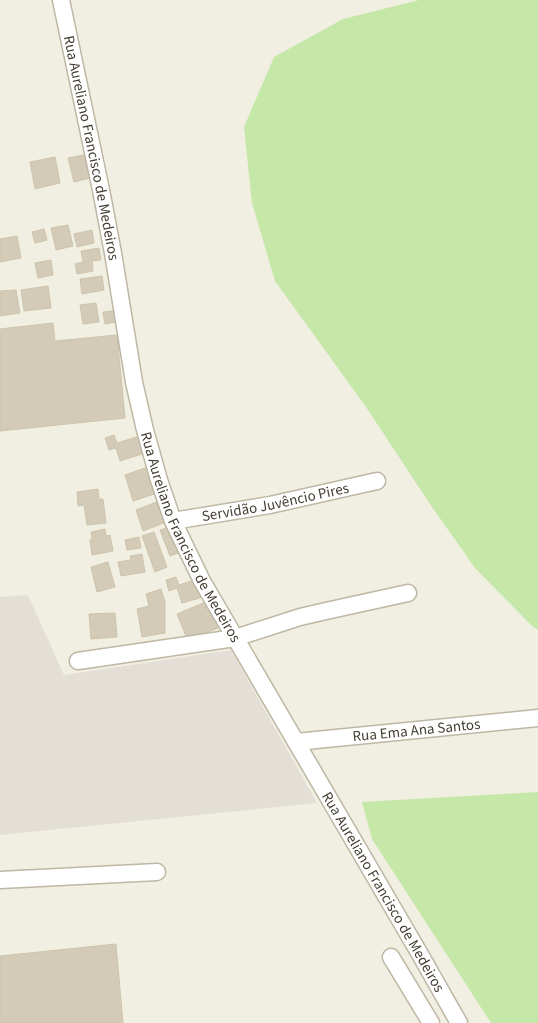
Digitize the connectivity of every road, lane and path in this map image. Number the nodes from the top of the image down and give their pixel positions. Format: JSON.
{"nodes":[{"id":1,"x":61,"y":0,"type":"edge"},
{"id":2,"x":377,"y":481,"type":"dead end"},
{"id":3,"x":173,"y":521,"type":"junction"},
{"id":4,"x":408,"y":593,"type":"dead end"},
{"id":5,"x":235,"y":638,"type":"junction"},
{"id":6,"x":78,"y":660,"type":"dead end"},
{"id":7,"x":538,"y":718,"type":"edge"},
{"id":8,"x":296,"y":742,"type":"junction"},
{"id":9,"x":156,"y":872,"type":"dead end"},
{"id":10,"x":0,"y":880,"type":"edge"},
{"id":11,"x":391,"y":957,"type":"dead end"},
{"id":12,"x":431,"y":1023,"type":"edge"},
{"id":13,"x":459,"y":1023,"type":"edge"}],
"edges":[{"from":1,"to":3,"type":"street","name":"Rua Aureliano Francisco de Medeiros"},
{"from":2,"to":3,"type":"street","name":"Servidão Juvêncio Pires"},
{"from":3,"to":5,"type":"street","name":"Rua Aureliano Francisco de Medeiros"},
{"from":4,"to":5,"type":"street"},
{"from":5,"to":6,"type":"street"},
{"from":5,"to":8,"type":"street","name":"Rua Aureliano Francisco de Medeiros"},
{"from":7,"to":8,"type":"street","name":"Rua Ema Ana Santos"},
{"from":8,"to":13,"type":"street","name":"Rua Aureliano Francisco de Medeiros"},
{"from":9,"to":10,"type":"street"},
{"from":11,"to":12,"type":"street"}]}
